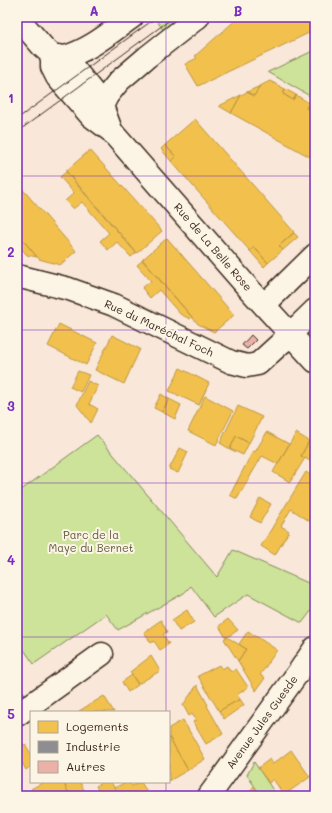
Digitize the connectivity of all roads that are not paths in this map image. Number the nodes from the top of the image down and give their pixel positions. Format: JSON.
{"nodes":[{"id":1,"x":18,"y":17,"type":"edge"},
{"id":2,"x":132,"y":17,"type":"edge"},
{"id":3,"x":198,"y":17,"type":"edge"},
{"id":4,"x":58,"y":56,"type":"junction"},
{"id":5,"x":102,"y":106,"type":"junction"},
{"id":6,"x":111,"y":131,"type":"junction"},
{"id":7,"x":315,"y":255,"type":"edge"},
{"id":8,"x":17,"y":276,"type":"edge"},
{"id":9,"x":264,"y":305,"type":"junction"},
{"id":10,"x":315,"y":310,"type":"edge"},
{"id":11,"x":290,"y":334,"type":"junction"},
{"id":12,"x":315,"y":361,"type":"edge"},
{"id":13,"x":315,"y":648,"type":"edge"},
{"id":14,"x":102,"y":654,"type":"dead end"},
{"id":15,"x":17,"y":715,"type":"edge"},
{"id":16,"x":209,"y":796,"type":"edge"}],
"edges":[{"from":1,"to":4,"type":"street","name":"Rue de La Belle Rose"},
{"from":2,"to":4,"type":"street"},
{"from":3,"to":5,"type":"street"},
{"from":4,"to":5,"type":"street","name":"Rue de La Belle Rose"},
{"from":4,"to":6,"type":"street","name":"Rue de La Belle Rose"},
{"from":5,"to":6,"type":"street","name":"Rue de La Belle Rose"},
{"from":6,"to":9,"type":"street","name":"Rue de La Belle Rose"},
{"from":7,"to":9,"type":"street"},
{"from":8,"to":11,"type":"street","name":"Rue du Maréchal Foch"},
{"from":9,"to":11,"type":"street","name":"Rue de La Belle Rose"},
{"from":10,"to":11,"type":"street","name":"Rue du Maréchal Foch"},
{"from":11,"to":12,"type":"street","name":"Rue de La Belle Rose"},
{"from":13,"to":16,"type":"street","name":"Avenue Jules Guesde"},
{"from":14,"to":15,"type":"street"}]}
